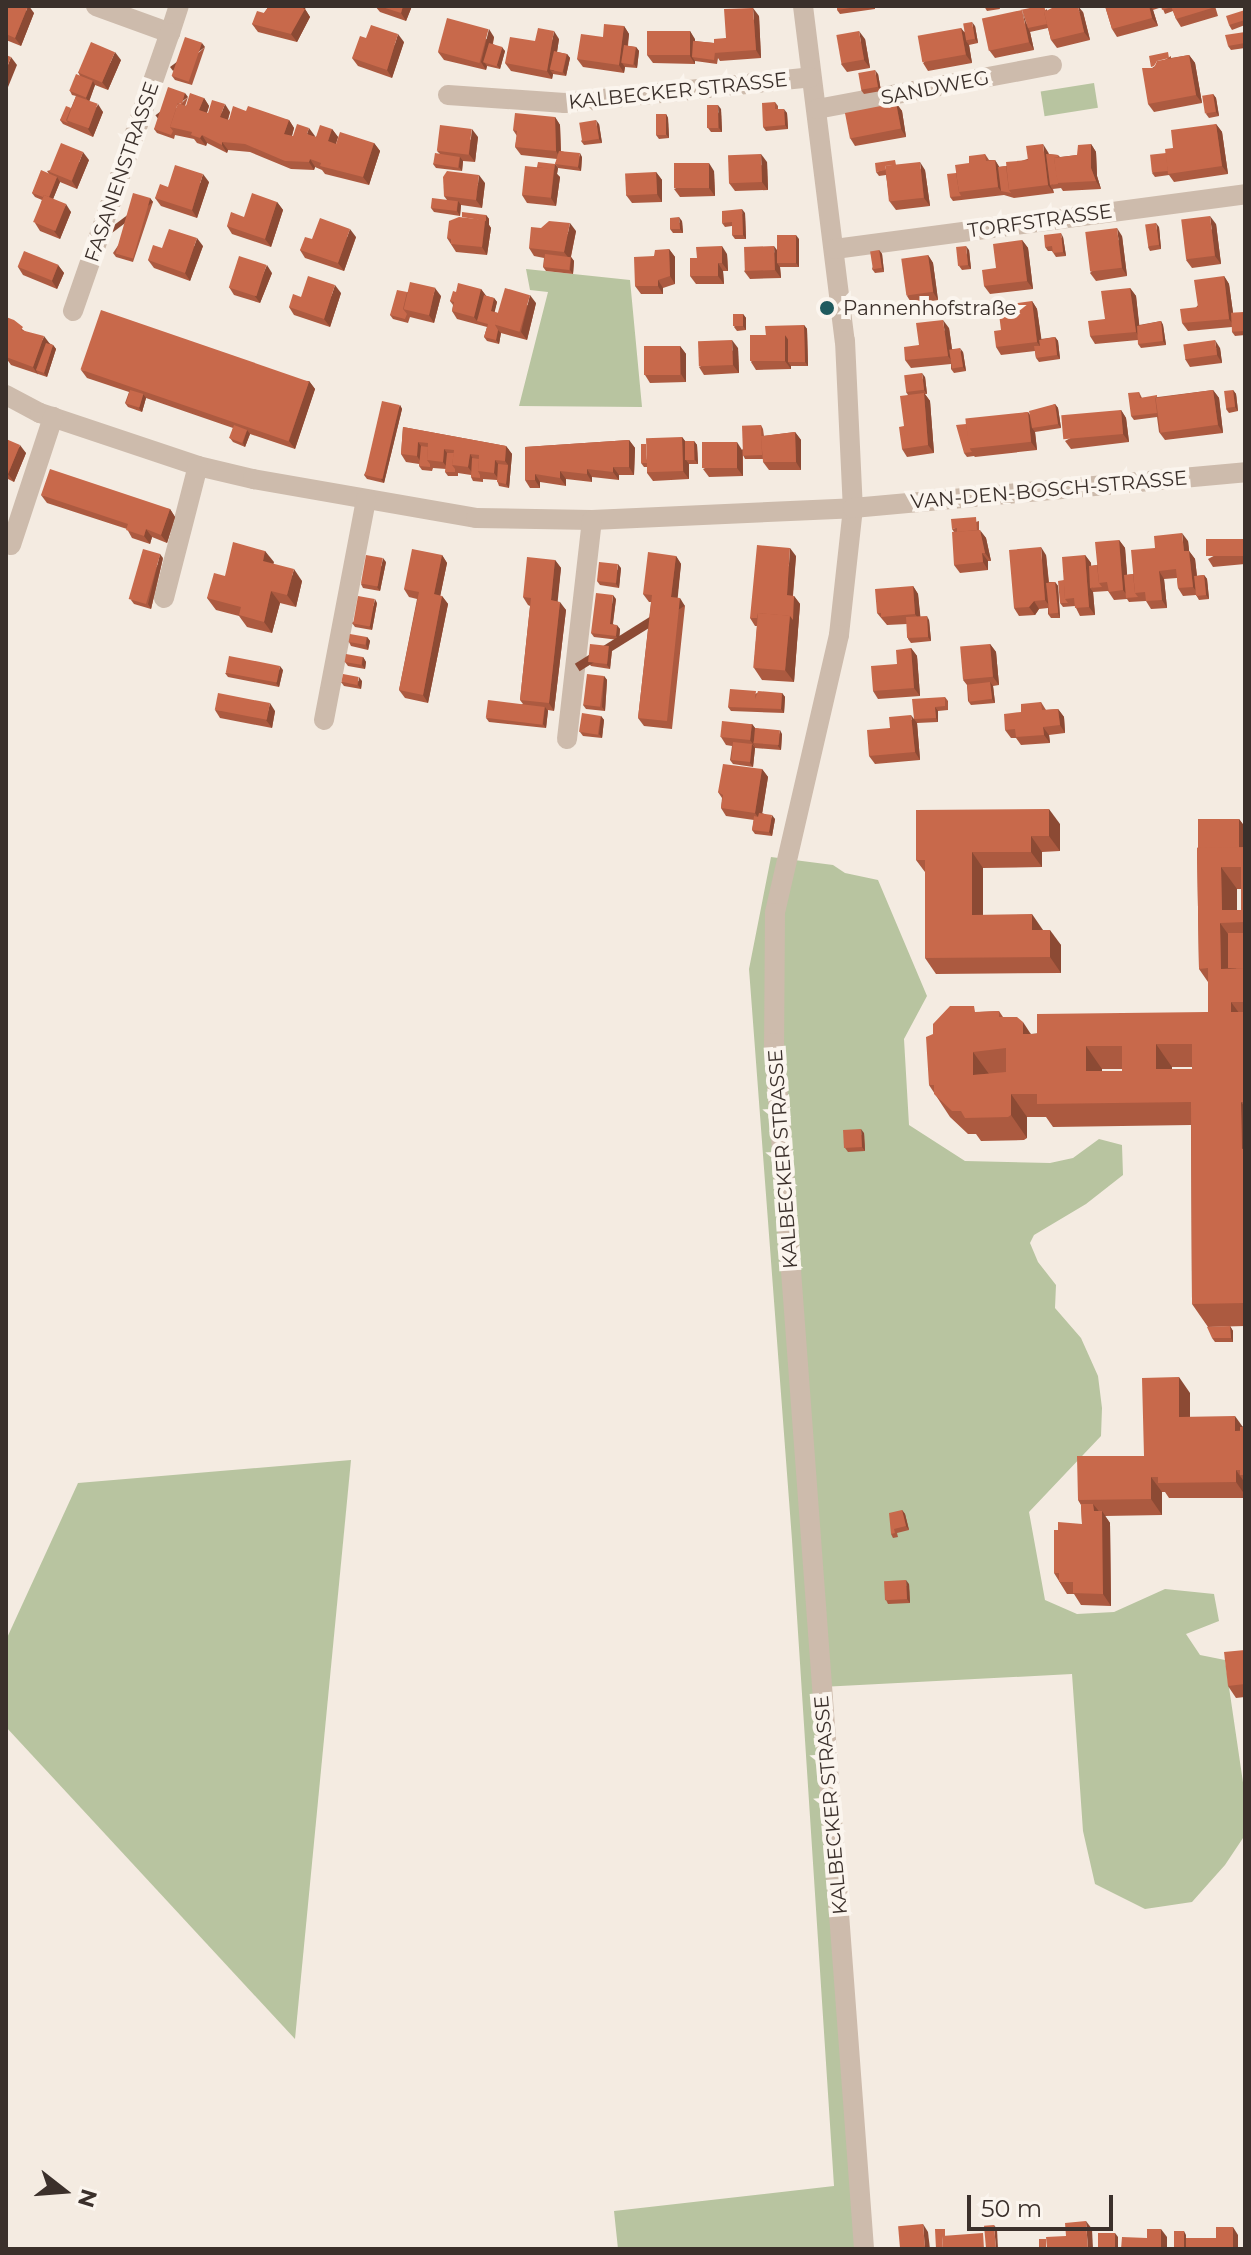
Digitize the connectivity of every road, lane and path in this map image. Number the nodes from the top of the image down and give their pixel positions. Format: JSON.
{"nodes":[{"id":1,"x":96,"y":6,"type":"edge"},
{"id":2,"x":179,"y":6,"type":"edge"},
{"id":3,"x":803,"y":6,"type":"edge"},
{"id":4,"x":170,"y":33,"type":"junction"},
{"id":5,"x":1052,"y":65,"type":"dead end"},
{"id":6,"x":811,"y":77,"type":"junction"},
{"id":7,"x":448,"y":95,"type":"dead end"},
{"id":8,"x":817,"y":109,"type":"junction"},
{"id":9,"x":1245,"y":194,"type":"edge"},
{"id":10,"x":835,"y":249,"type":"junction"},
{"id":11,"x":73,"y":311,"type":"dead end"},
{"id":12,"x":6,"y":395,"type":"edge"},
{"id":13,"x":53,"y":417,"type":"junction"},
{"id":14,"x":198,"y":466,"type":"junction"},
{"id":15,"x":1245,"y":472,"type":"edge"},
{"id":16,"x":366,"y":499,"type":"junction"},
{"id":17,"x":853,"y":508,"type":"junction"},
{"id":18,"x":592,"y":520,"type":"junction"},
{"id":19,"x":11,"y":545,"type":"dead end"},
{"id":20,"x":164,"y":598,"type":"dead end"},
{"id":21,"x":324,"y":720,"type":"dead end"},
{"id":22,"x":567,"y":739,"type":"dead end"},
{"id":23,"x":864,"y":2249,"type":"edge"}],
"edges":[{"from":1,"to":4,"type":"street"},
{"from":2,"to":4,"type":"street","name":"FASANENSTRASSE"},
{"from":3,"to":6,"type":"street","name":"KALBECKER STRASSE"},
{"from":4,"to":11,"type":"street","name":"FASANENSTRASSE"},
{"from":5,"to":8,"type":"street","name":"SANDWEG"},
{"from":6,"to":7,"type":"street","name":"KALBECKER STRASSE"},
{"from":6,"to":8,"type":"street","name":"KALBECKER STRASSE"},
{"from":8,"to":10,"type":"street","name":"KALBECKER STRASSE"},
{"from":9,"to":10,"type":"street","name":"TORFSTRASSE"},
{"from":10,"to":17,"type":"street","name":"KALBECKER STRASSE"},
{"from":12,"to":13,"type":"street"},
{"from":13,"to":14,"type":"street"},
{"from":13,"to":19,"type":"street"},
{"from":14,"to":16,"type":"street"},
{"from":14,"to":20,"type":"street"},
{"from":15,"to":17,"type":"street","name":"VAN-DEN-BOSCH-STRASSE"},
{"from":16,"to":18,"type":"street"},
{"from":16,"to":21,"type":"street"},
{"from":17,"to":18,"type":"street"},
{"from":17,"to":23,"type":"street","name":"KALBECKER STRASSE"},
{"from":18,"to":22,"type":"street"}]}
